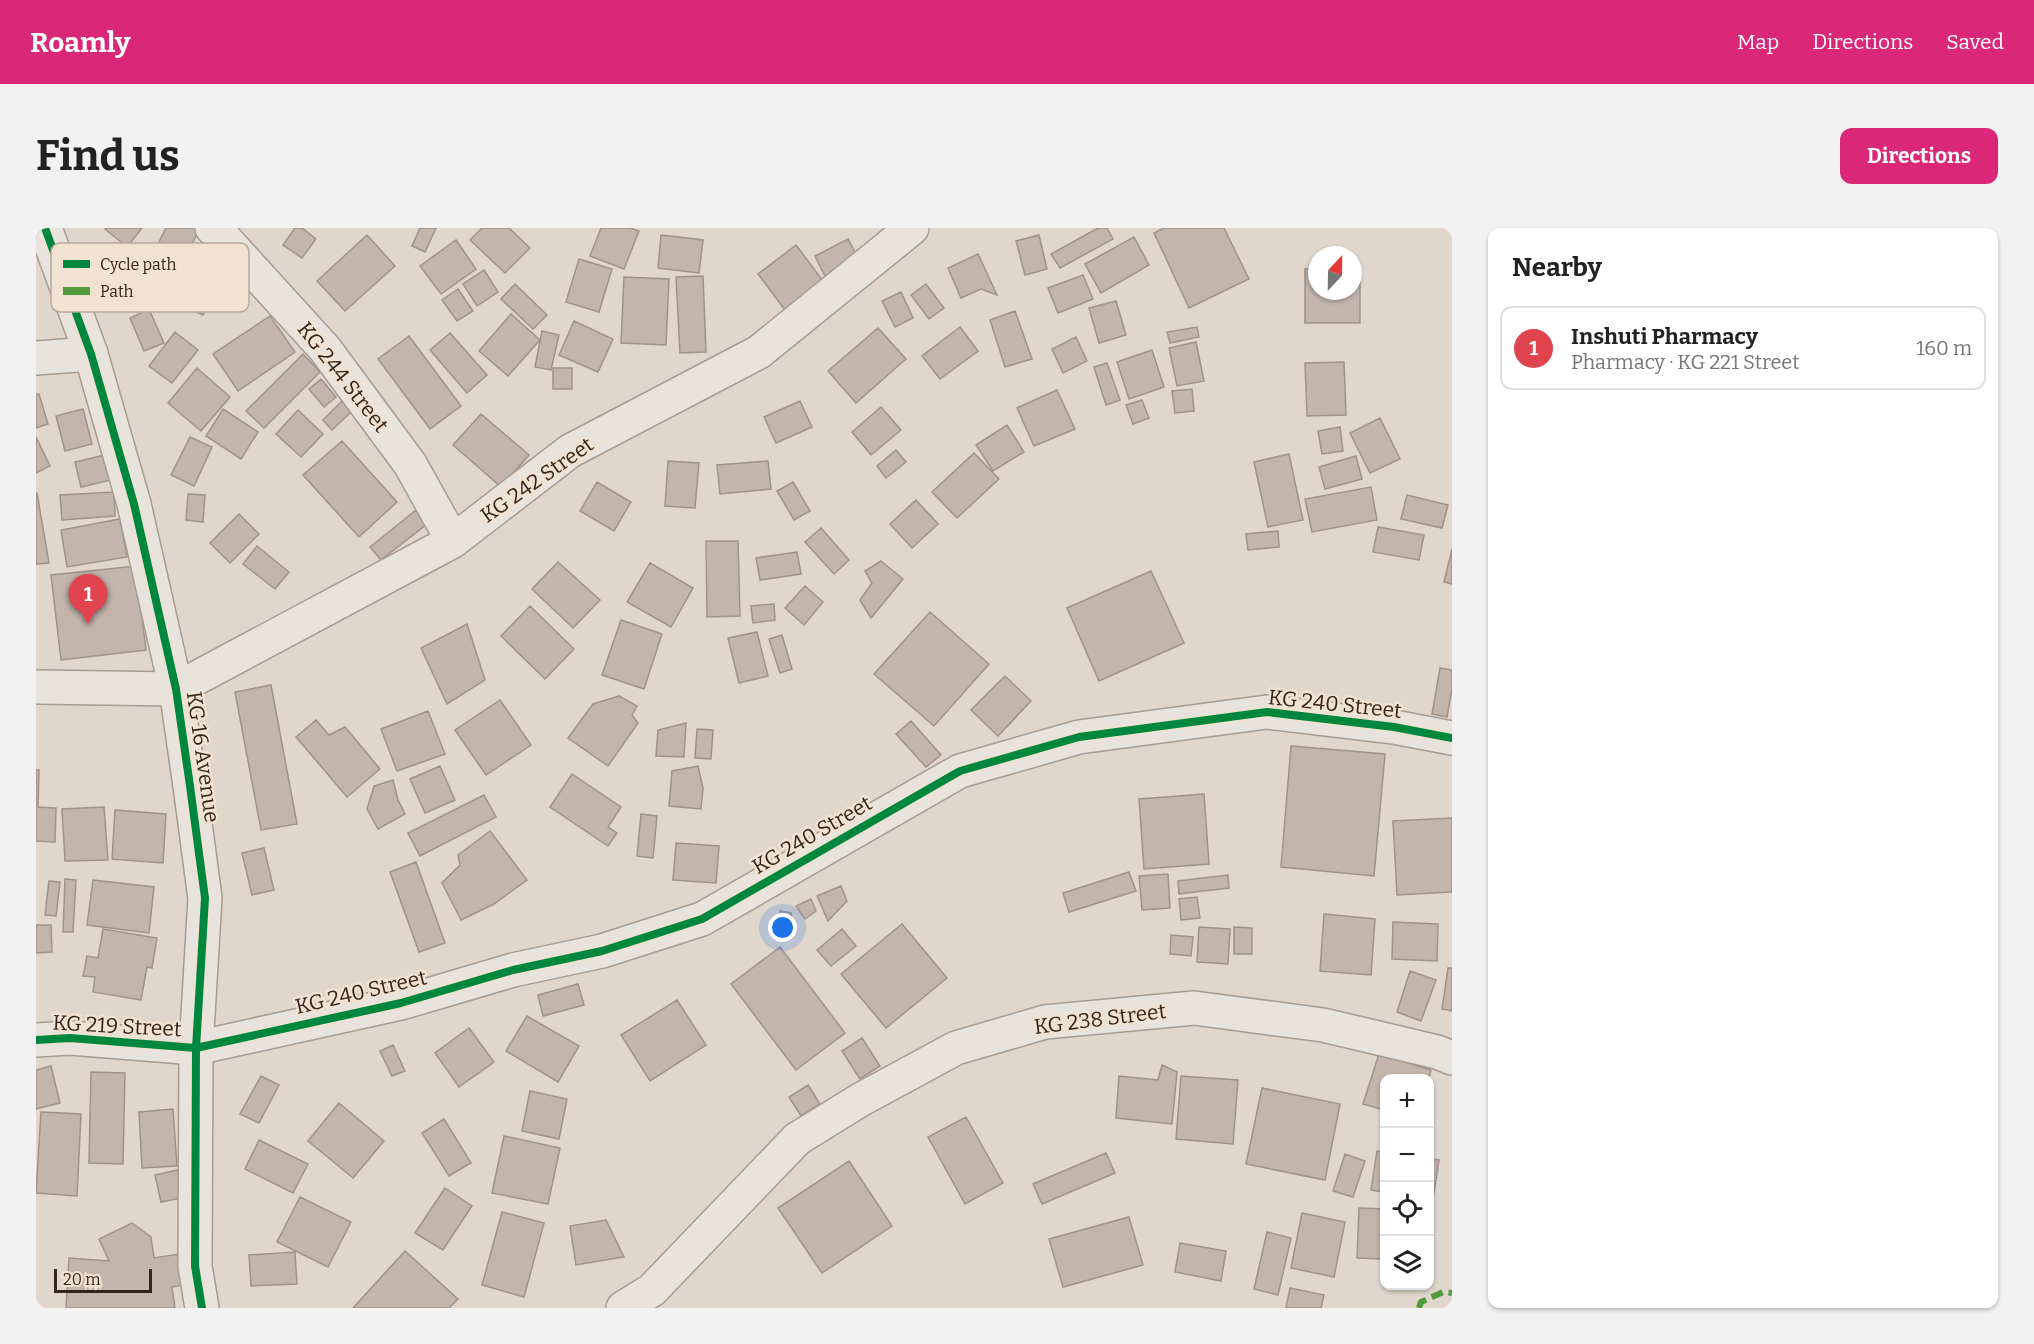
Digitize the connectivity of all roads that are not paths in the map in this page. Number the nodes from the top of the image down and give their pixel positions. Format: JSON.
{"nodes":[{"id":1,"x":45,"y":228,"type":"edge"},
{"id":2,"x":212,"y":228,"type":"edge"},
{"id":3,"x":912,"y":228,"type":"edge"},
{"id":4,"x":228,"y":243,"type":"edge"},
{"id":5,"x":51,"y":244,"type":"edge"},
{"id":6,"x":249,"y":266,"type":"edge"},
{"id":7,"x":76,"y":312,"type":"edge"},
{"id":8,"x":91,"y":354,"type":"junction"},
{"id":9,"x":36,"y":358,"type":"edge"},
{"id":10,"x":453,"y":541,"type":"junction"},
{"id":11,"x":36,"y":687,"type":"edge"},
{"id":12,"x":176,"y":689,"type":"junction"},
{"id":13,"x":1452,"y":738,"type":"edge"},
{"id":14,"x":36,"y":1040,"type":"edge"},
{"id":15,"x":196,"y":1048,"type":"junction"},
{"id":16,"x":1452,"y":1058,"type":"edge"},
{"id":17,"x":202,"y":1308,"type":"edge"},
{"id":18,"x":623,"y":1308,"type":"edge"}],
"edges":[{"from":1,"to":5,"type":"street","name":"KG 16 Avenue"},
{"from":2,"to":4,"type":"street","name":"KG 244 Street"},
{"from":3,"to":10,"type":"street","name":"KG 242 Street"},
{"from":6,"to":10,"type":"street","name":"KG 244 Street"},
{"from":7,"to":8,"type":"street","name":"KG 16 Avenue"},
{"from":8,"to":9,"type":"street"},
{"from":8,"to":12,"type":"street","name":"KG 16 Avenue"},
{"from":10,"to":12,"type":"street","name":"KG 242 Street"},
{"from":11,"to":12,"type":"street"},
{"from":12,"to":15,"type":"street","name":"KG 16 Avenue"},
{"from":13,"to":15,"type":"street","name":"KG 240 Street"},
{"from":14,"to":15,"type":"street","name":"KG 219 Street"},
{"from":15,"to":17,"type":"street","name":"KG 16 Avenue"},
{"from":16,"to":18,"type":"street","name":"KG 238 Street"}]}
